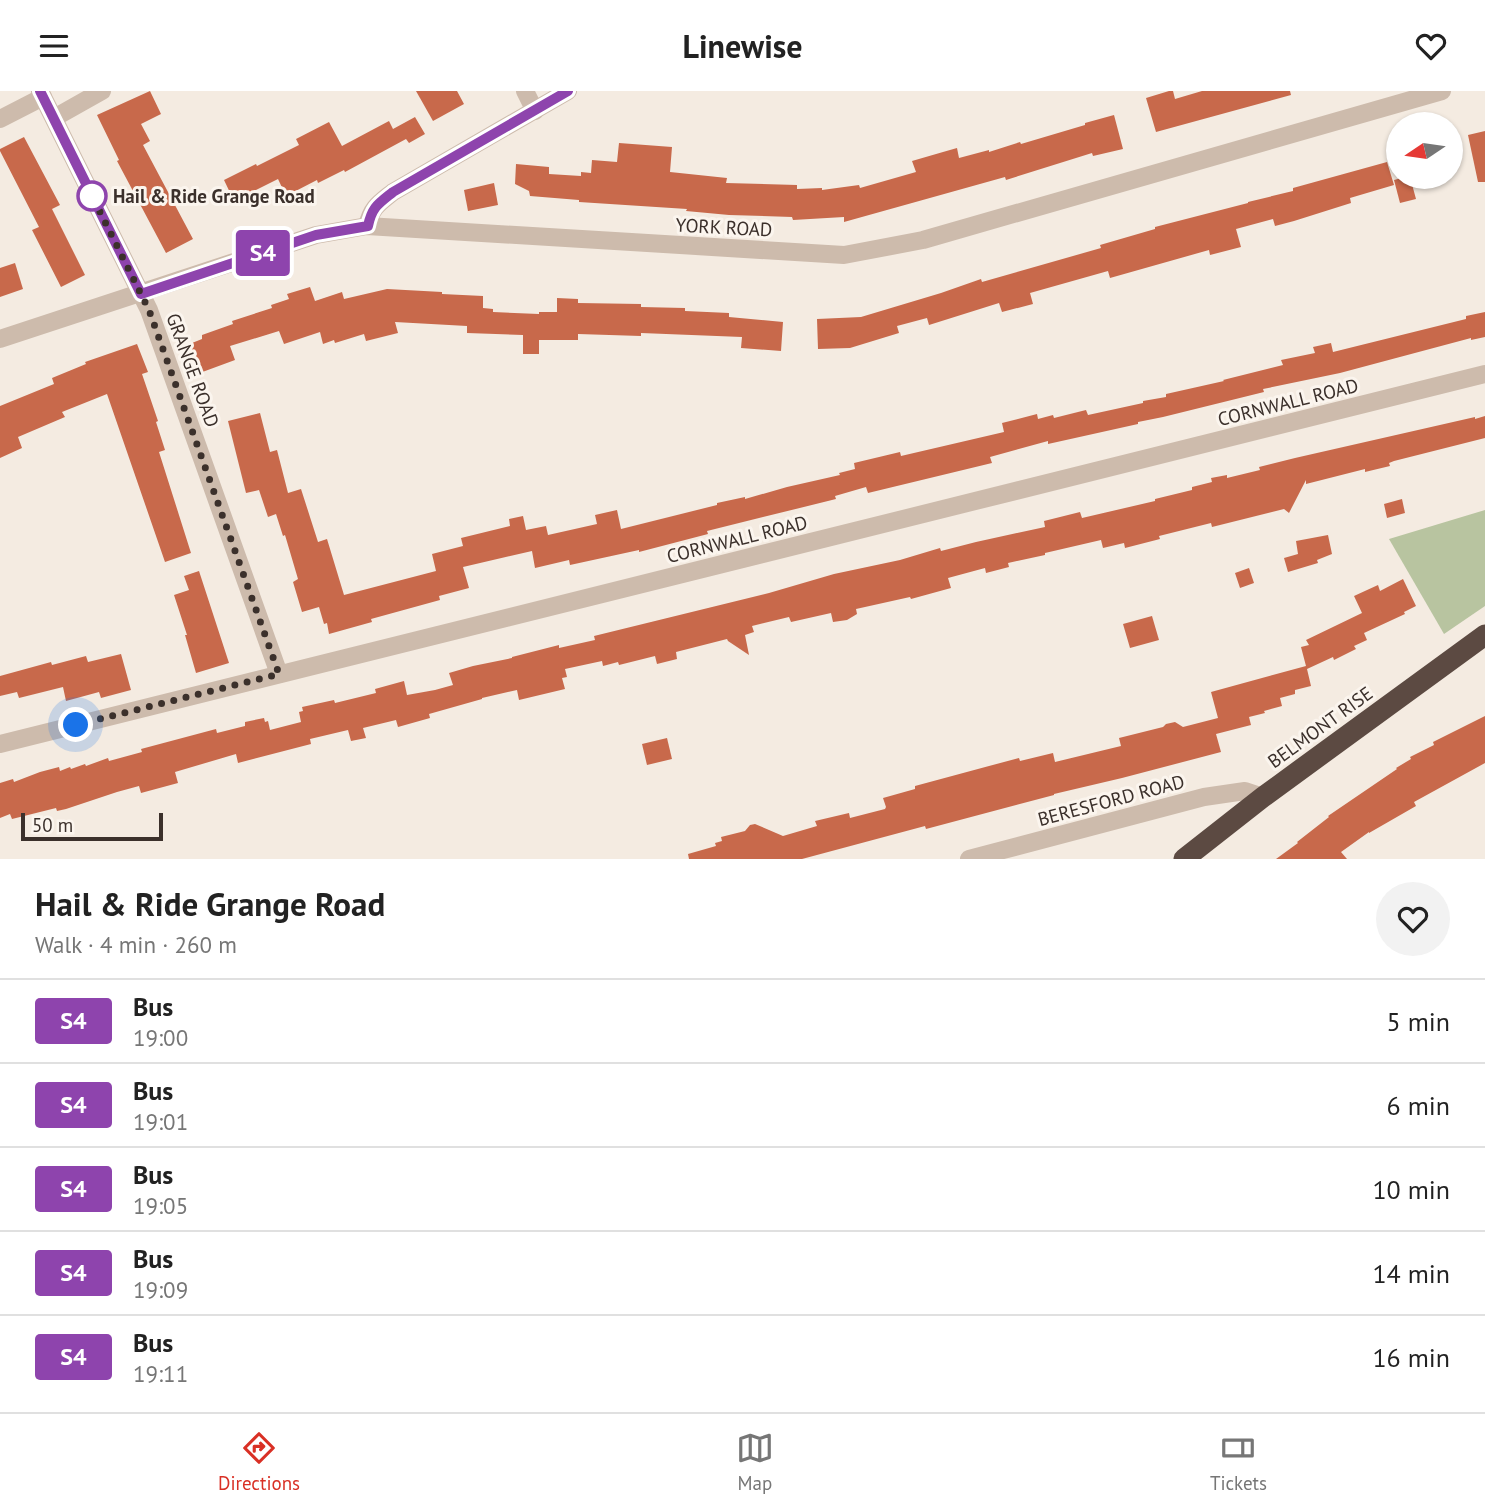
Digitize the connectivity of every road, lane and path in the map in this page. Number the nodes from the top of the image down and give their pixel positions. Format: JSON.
{"nodes":[{"id":1,"x":102,"y":91,"type":"edge"},
{"id":2,"x":525,"y":91,"type":"edge"},
{"id":3,"x":568,"y":91,"type":"edge"},
{"id":4,"x":1442,"y":91,"type":"edge"},
{"id":5,"x":41,"y":94,"type":"edge"},
{"id":6,"x":535,"y":111,"type":"junction"},
{"id":7,"x":54,"y":118,"type":"junction"},
{"id":8,"x":0,"y":119,"type":"edge"},
{"id":9,"x":368,"y":226,"type":"junction"},
{"id":10,"x":141,"y":294,"type":"junction"},
{"id":11,"x":0,"y":339,"type":"edge"},
{"id":12,"x":1485,"y":374,"type":"edge"},
{"id":13,"x":1485,"y":635,"type":"edge"},
{"id":14,"x":279,"y":674,"type":"junction"},
{"id":15,"x":0,"y":744,"type":"edge"},
{"id":16,"x":1263,"y":797,"type":"junction"},
{"id":17,"x":969,"y":859,"type":"edge"},
{"id":18,"x":1184,"y":859,"type":"edge"}],
"edges":[{"from":1,"to":7,"type":"street"},
{"from":2,"to":6,"type":"street"},
{"from":3,"to":6,"type":"street"},
{"from":4,"to":9,"type":"street","name":"YORK ROAD"},
{"from":5,"to":7,"type":"street","name":"GRANGE ROAD"},
{"from":5,"to":8,"type":"street"},
{"from":6,"to":9,"type":"street"},
{"from":7,"to":10,"type":"street","name":"GRANGE ROAD"},
{"from":9,"to":10,"type":"street","name":"YORK ROAD"},
{"from":10,"to":11,"type":"street","name":"YORK ROAD"},
{"from":10,"to":14,"type":"street","name":"GRANGE ROAD"},
{"from":12,"to":14,"type":"street","name":"CORNWALL ROAD"},
{"from":13,"to":16,"type":"highway","name":"BELMONT RISE"},
{"from":14,"to":15,"type":"street","name":"CORNWALL ROAD"},
{"from":16,"to":17,"type":"street","name":"BERESFORD ROAD"},
{"from":16,"to":18,"type":"highway","name":"BELMONT RISE"}]}
